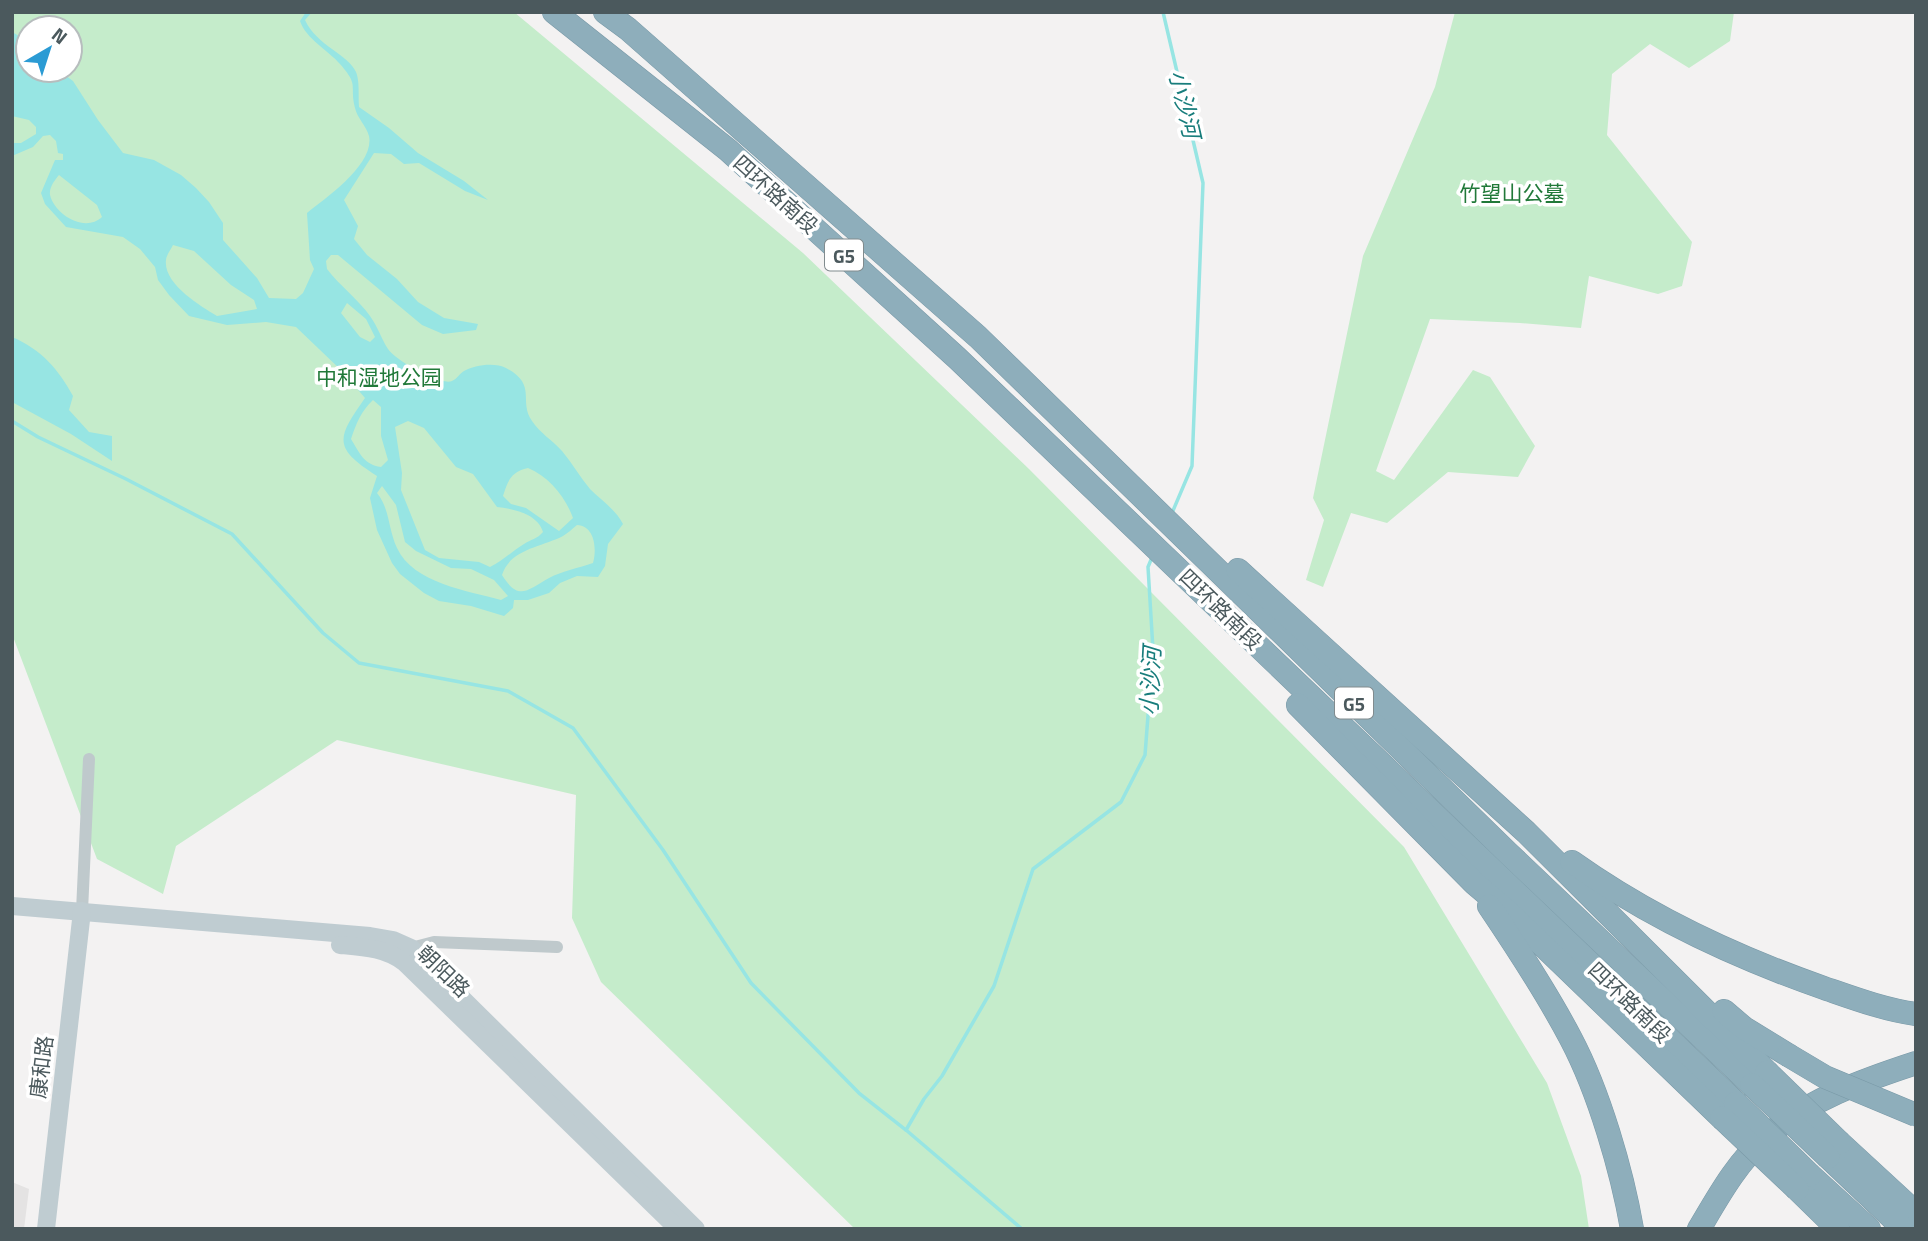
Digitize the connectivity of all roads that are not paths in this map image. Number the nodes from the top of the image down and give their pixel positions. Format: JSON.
{"nodes":[{"id":1,"x":554,"y":12,"type":"edge"},
{"id":2,"x":605,"y":12,"type":"edge"},
{"id":3,"x":1199,"y":544,"type":"junction"},
{"id":4,"x":89,"y":759,"type":"dead end"},
{"id":5,"x":1552,"y":852,"type":"junction"},
{"id":6,"x":1506,"y":905,"type":"junction"},
{"id":7,"x":12,"y":906,"type":"edge"},
{"id":8,"x":82,"y":916,"type":"junction"},
{"id":9,"x":12,"y":917,"type":"edge"},
{"id":10,"x":1627,"y":931,"type":"junction"},
{"id":11,"x":557,"y":947,"type":"dead end"},
{"id":12,"x":411,"y":948,"type":"junction"},
{"id":13,"x":1916,"y":1014,"type":"edge"},
{"id":14,"x":1916,"y":1063,"type":"edge"},
{"id":15,"x":1760,"y":1078,"type":"junction"},
{"id":16,"x":1916,"y":1115,"type":"edge"},
{"id":17,"x":1834,"y":1150,"type":"junction"},
{"id":18,"x":1803,"y":1182,"type":"junction"},
{"id":19,"x":1626,"y":1191,"type":"junction"},
{"id":20,"x":1916,"y":1213,"type":"edge"},
{"id":21,"x":46,"y":1229,"type":"edge"},
{"id":22,"x":678,"y":1229,"type":"edge"},
{"id":23,"x":696,"y":1229,"type":"edge"},
{"id":24,"x":1627,"y":1229,"type":"edge"},
{"id":25,"x":1632,"y":1229,"type":"edge"},
{"id":26,"x":1699,"y":1229,"type":"edge"},
{"id":27,"x":1838,"y":1229,"type":"edge"},
{"id":28,"x":1869,"y":1229,"type":"edge"},
{"id":29,"x":1904,"y":1229,"type":"edge"}],
"edges":[{"from":1,"to":6,"type":"highway","name":"四环路南段","number":"G5"},
{"from":2,"to":3,"type":"highway","name":"四环路南段","number":"G5"},
{"from":3,"to":5,"type":"highway"},
{"from":3,"to":15,"type":"highway","name":"四环路南段","number":"G5"},
{"from":4,"to":8,"type":"street"},
{"from":5,"to":10,"type":"highway"},
{"from":5,"to":13,"type":"highway"},
{"from":6,"to":18,"type":"highway","name":"四环路南段","bridge":true},
{"from":6,"to":19,"type":"highway"},
{"from":7,"to":8,"type":"main road","name":"朝阳路"},
{"from":8,"to":9,"type":"main road","name":"朝阳路"},
{"from":8,"to":12,"type":"main road","name":"朝阳路"},
{"from":8,"to":21,"type":"main road","name":"康和路"},
{"from":8,"to":22,"type":"main road","name":"朝阳路"},
{"from":10,"to":15,"type":"highway"},
{"from":10,"to":16,"type":"highway","bridge":true},
{"from":11,"to":12,"type":"street","name":"朝阳路"},
{"from":12,"to":23,"type":"main road"},
{"from":14,"to":26,"type":"highway"},
{"from":15,"to":17,"type":"highway","name":"四环路南段","number":"G5","bridge":true},
{"from":17,"to":20,"type":"highway"},
{"from":17,"to":29,"type":"highway","name":"四环路南段","number":"G5"},
{"from":18,"to":27,"type":"highway"},
{"from":18,"to":28,"type":"highway","name":"四环路南段"},
{"from":19,"to":24,"type":"highway"},
{"from":19,"to":25,"type":"highway"}]}
